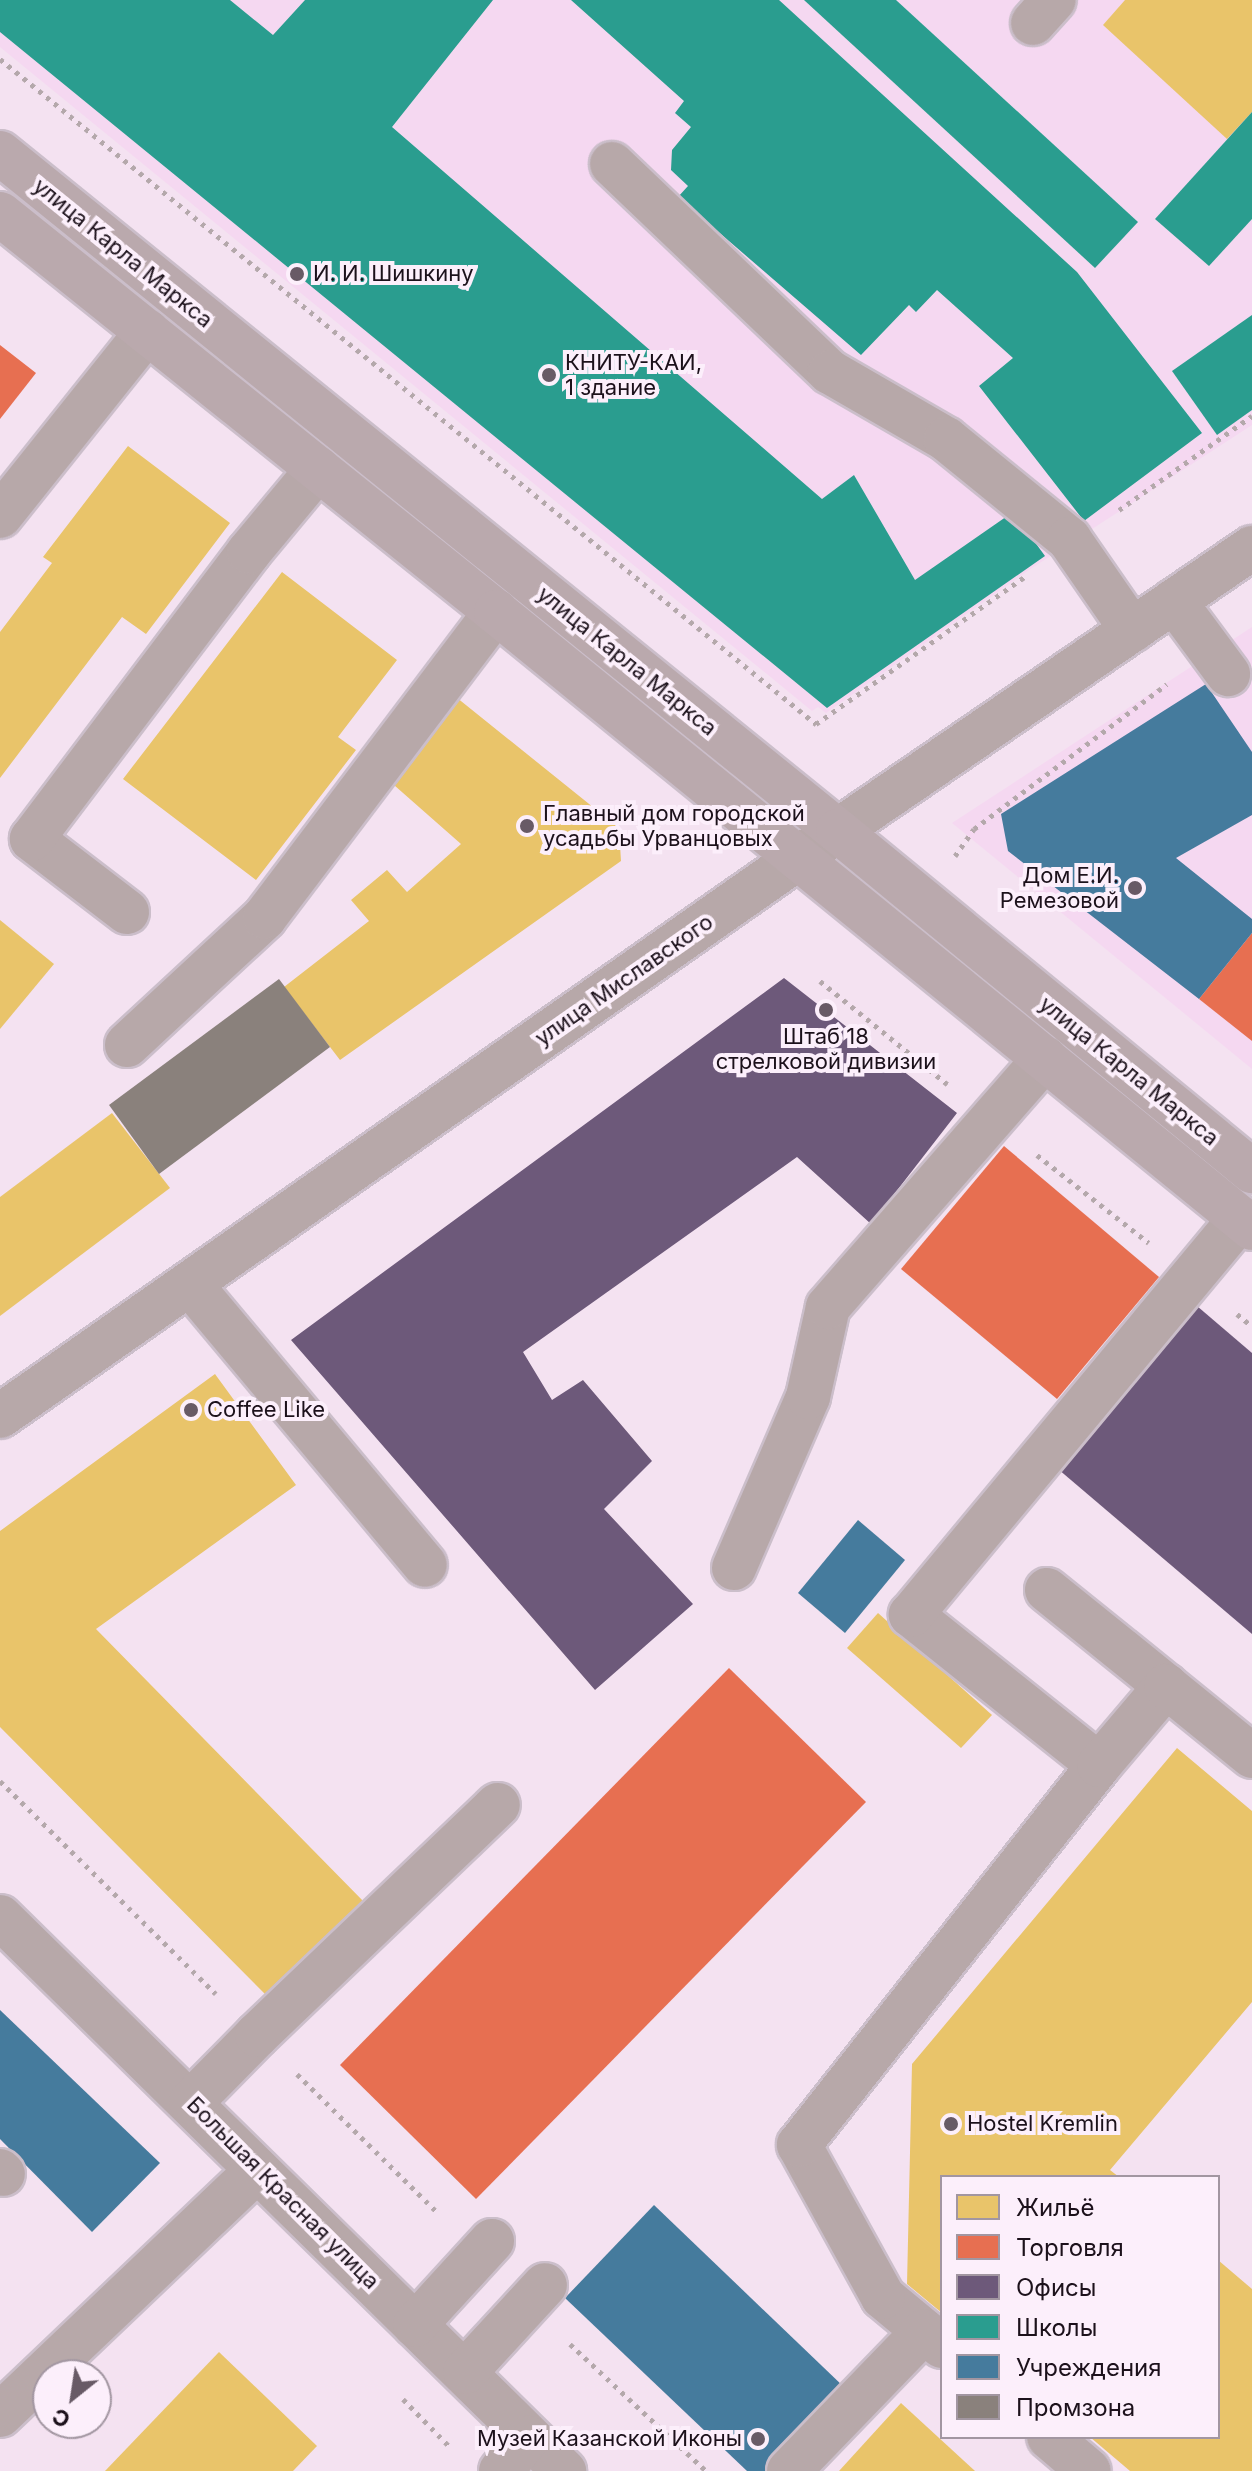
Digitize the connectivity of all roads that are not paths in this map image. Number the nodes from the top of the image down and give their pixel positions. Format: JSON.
{"nodes":[{"id":1,"x":0,"y":153,"type":"edge"},
{"id":2,"x":612,"y":164,"type":"dead end"},
{"id":3,"x":0,"y":214,"type":"edge"},
{"id":4,"x":147,"y":332,"type":"junction"},
{"id":5,"x":318,"y":469,"type":"junction"},
{"id":6,"x":0,"y":516,"type":"edge"},
{"id":7,"x":1252,"y":548,"type":"edge"},
{"id":8,"x":1174,"y":601,"type":"junction"},
{"id":9,"x":496,"y":612,"type":"junction"},
{"id":10,"x":1132,"y":630,"type":"junction"},
{"id":11,"x":1219,"y":663,"type":"road end"},
{"id":12,"x":838,"y":831,"type":"junction"},
{"id":13,"x":798,"y":858,"type":"junction"},
{"id":14,"x":127,"y":912,"type":"dead end"},
{"id":15,"x":127,"y":1045,"type":"dead end"},
{"id":16,"x":1045,"y":1058,"type":"junction"},
{"id":17,"x":1252,"y":1171,"type":"edge"},
{"id":18,"x":1246,"y":1224,"type":"edge"},
{"id":19,"x":190,"y":1284,"type":"junction"},
{"id":20,"x":0,"y":1416,"type":"edge"},
{"id":21,"x":425,"y":1565,"type":"dead end"},
{"id":22,"x":734,"y":1568,"type":"dead end"},
{"id":23,"x":1047,"y":1590,"type":"dead end"},
{"id":24,"x":1166,"y":1686,"type":"junction"},
{"id":25,"x":1252,"y":1756,"type":"edge"},
{"id":26,"x":1099,"y":1765,"type":"junction"},
{"id":27,"x":498,"y":1805,"type":"dead end"},
{"id":28,"x":8,"y":1941,"type":"edge"},
{"id":29,"x":191,"y":2102,"type":"junction"},
{"id":30,"x":257,"y":2170,"type":"junction"},
{"id":31,"x":486,"y":2247,"type":"road end"},
{"id":32,"x":537,"y":2295,"type":"road end"},
{"id":33,"x":415,"y":2325,"type":"junction"},
{"id":34,"x":933,"y":2338,"type":"edge"},
{"id":35,"x":465,"y":2372,"type":"junction"},
{"id":36,"x":0,"y":2415,"type":"edge"},
{"id":37,"x":528,"y":2438,"type":"junction"},
{"id":38,"x":1051,"y":2439,"type":"edge"},
{"id":39,"x":501,"y":2471,"type":"edge"},
{"id":40,"x":564,"y":2471,"type":"edge"},
{"id":41,"x":789,"y":2471,"type":"edge"},
{"id":42,"x":1089,"y":2471,"type":"edge"}],
"edges":[{"from":1,"to":12,"type":"main road","name":"улица Карла Маркса"},
{"from":2,"to":10,"type":"street"},
{"from":3,"to":4,"type":"main road","name":"улица Карла Маркса"},
{"from":4,"to":5,"type":"main road","name":"улица Карла Маркса"},
{"from":4,"to":6,"type":"street"},
{"from":5,"to":9,"type":"main road","name":"улица Карла Маркса"},
{"from":5,"to":14,"type":"street"},
{"from":7,"to":8,"type":"street","name":"улица Миславского"},
{"from":8,"to":10,"type":"street","name":"улица Миславского"},
{"from":8,"to":11,"type":"street"},
{"from":9,"to":13,"type":"main road","name":"улица Карла Маркса"},
{"from":9,"to":15,"type":"street"},
{"from":10,"to":12,"type":"street","name":"улица Миславского"},
{"from":12,"to":13,"type":"street","name":"улица Миславского"},
{"from":12,"to":17,"type":"main road","name":"улица Карла Маркса"},
{"from":13,"to":16,"type":"main road","name":"улица Карла Маркса"},
{"from":13,"to":19,"type":"street","name":"улица Миславского"},
{"from":16,"to":18,"type":"main road","name":"улица Карла Маркса"},
{"from":16,"to":22,"type":"street"},
{"from":18,"to":26,"type":"street"},
{"from":19,"to":20,"type":"street","name":"улица Миславского"},
{"from":19,"to":21,"type":"street"},
{"from":23,"to":24,"type":"street"},
{"from":24,"to":25,"type":"street"},
{"from":24,"to":26,"type":"street"},
{"from":26,"to":34,"type":"street"},
{"from":27,"to":29,"type":"street"},
{"from":28,"to":29,"type":"street","name":"Большая Красная улица"},
{"from":29,"to":30,"type":"street","name":"Большая Красная улица"},
{"from":30,"to":33,"type":"street","name":"Большая Красная улица"},
{"from":30,"to":36,"type":"street"},
{"from":31,"to":33,"type":"street"},
{"from":32,"to":35,"type":"street"},
{"from":33,"to":35,"type":"street","name":"Большая Красная улица"},
{"from":34,"to":41,"type":"street"},
{"from":35,"to":37,"type":"street","name":"Большая Красная улица"},
{"from":37,"to":39,"type":"street"},
{"from":37,"to":40,"type":"street","name":"Большая Красная улица"},
{"from":38,"to":42,"type":"street"}]}
